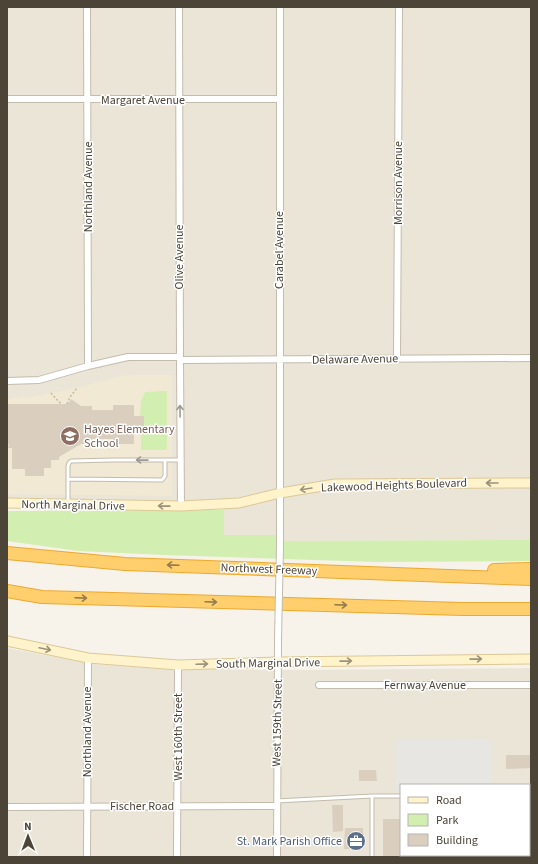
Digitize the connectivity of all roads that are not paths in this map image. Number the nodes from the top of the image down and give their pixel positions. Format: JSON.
{"nodes":[{"id":1,"x":87,"y":7,"type":"edge"},
{"id":2,"x":179,"y":7,"type":"edge"},
{"id":3,"x":280,"y":7,"type":"edge"},
{"id":4,"x":399,"y":7,"type":"edge"},
{"id":5,"x":7,"y":99,"type":"edge"},
{"id":6,"x":88,"y":99,"type":"junction"},
{"id":7,"x":280,"y":99,"type":"junction"},
{"id":8,"x":179,"y":100,"type":"junction"},
{"id":9,"x":397,"y":358,"type":"junction"},
{"id":10,"x":531,"y":358,"type":"edge"},
{"id":11,"x":180,"y":359,"type":"junction"},
{"id":12,"x":280,"y":360,"type":"junction"},
{"id":13,"x":88,"y":366,"type":"junction"},
{"id":14,"x":7,"y":382,"type":"edge"},
{"id":15,"x":165,"y":460,"type":"junction"},
{"id":16,"x":181,"y":460,"type":"junction"},
{"id":17,"x":68,"y":480,"type":"junction"},
{"id":18,"x":531,"y":483,"type":"edge"},
{"id":19,"x":280,"y":493,"type":"junction"},
{"id":20,"x":7,"y":503,"type":"edge"},
{"id":21,"x":68,"y":504,"type":"junction"},
{"id":22,"x":138,"y":506,"type":"joint"},
{"id":23,"x":182,"y":506,"type":"junction"},
{"id":24,"x":7,"y":548,"type":"edge"},
{"id":25,"x":7,"y":553,"type":"edge"},
{"id":26,"x":125,"y":564,"type":"junction"},
{"id":27,"x":531,"y":569,"type":"edge"},
{"id":28,"x":394,"y":574,"type":"junction"},
{"id":29,"x":531,"y":579,"type":"edge"},
{"id":30,"x":7,"y":591,"type":"edge"},
{"id":31,"x":42,"y":597,"type":"junction"},
{"id":32,"x":7,"y":599,"type":"edge"},
{"id":33,"x":463,"y":608,"type":"junction"},
{"id":34,"x":531,"y":609,"type":"edge"},
{"id":35,"x":531,"y":617,"type":"edge"},
{"id":36,"x":7,"y":641,"type":"edge"},
{"id":37,"x":88,"y":658,"type":"junction"},
{"id":38,"x":531,"y":658,"type":"edge"},
{"id":39,"x":278,"y":662,"type":"junction"},
{"id":40,"x":178,"y":665,"type":"junction"},
{"id":41,"x":319,"y":685,"type":"dead end"},
{"id":42,"x":531,"y":685,"type":"edge"},
{"id":43,"x":372,"y":796,"type":"junction"},
{"id":44,"x":400,"y":796,"type":"edge"},
{"id":45,"x":530,"y":796,"type":"edge"},
{"id":46,"x":276,"y":804,"type":"junction"},
{"id":47,"x":87,"y":806,"type":"junction"},
{"id":48,"x":178,"y":806,"type":"junction"},
{"id":49,"x":7,"y":807,"type":"edge"},
{"id":50,"x":87,"y":857,"type":"edge"},
{"id":51,"x":177,"y":857,"type":"edge"},
{"id":52,"x":277,"y":857,"type":"edge"},
{"id":53,"x":372,"y":857,"type":"edge"},
{"id":54,"x":530,"y":857,"type":"edge"}],
"edges":[{"from":1,"to":6,"type":"street","name":"Northland Avenue"},
{"from":2,"to":8,"type":"street","name":"Olive Avenue"},
{"from":3,"to":7,"type":"street","name":"Carabel Avenue"},
{"from":4,"to":9,"type":"street","name":"Morrison Avenue"},
{"from":5,"to":6,"type":"street","name":"Margaret Avenue"},
{"from":6,"to":8,"type":"street","name":"Margaret Avenue"},
{"from":6,"to":13,"type":"street","name":"Northland Avenue"},
{"from":7,"to":8,"type":"street","name":"Margaret Avenue"},
{"from":7,"to":12,"type":"street","name":"Carabel Avenue"},
{"from":8,"to":11,"type":"street","name":"Olive Avenue"},
{"from":9,"to":10,"type":"street","name":"Delaware Avenue"},
{"from":9,"to":12,"type":"street","name":"Delaware Avenue"},
{"from":11,"to":12,"type":"street","name":"Delaware Avenue"},
{"from":11,"to":13,"type":"street","name":"Delaware Avenue"},
{"from":16,"to":11,"type":"street","name":"Olive Avenue","one_way":true},
{"from":12,"to":19,"type":"street","name":"Carabel Avenue"},
{"from":13,"to":14,"type":"street","name":"Delaware Avenue"},
{"from":15,"to":16,"type":"lane"},
{"from":15,"to":17,"type":"lane","one_way":true},
{"from":15,"to":17,"type":"lane"},
{"from":16,"to":23,"type":"street","name":"Olive Avenue"},
{"from":17,"to":21,"type":"lane"},
{"from":18,"to":19,"type":"main road","name":"Lakewood Heights Boulevard","one_way":true},
{"from":19,"to":23,"type":"main road","name":"Lakewood Heights Boulevard"},
{"from":19,"to":39,"type":"street","name":"West 159th Street","bridge":true},
{"from":20,"to":21,"type":"main road","name":"North Marginal Drive"},
{"from":21,"to":22,"type":"main road","name":"North Marginal Drive"},
{"from":23,"to":22,"type":"main road","name":"Lakewood Heights Boulevard","one_way":true},
{"from":24,"to":26,"type":"highway"},
{"from":25,"to":26,"type":"highway","name":"Northwest Freeway"},
{"from":28,"to":26,"type":"highway","name":"Northwest Freeway","one_way":true},
{"from":27,"to":28,"type":"highway"},
{"from":28,"to":29,"type":"highway","name":"Northwest Freeway"},
{"from":30,"to":31,"type":"highway"},
{"from":31,"to":32,"type":"highway"},
{"from":31,"to":33,"type":"highway","one_way":true},
{"from":33,"to":34,"type":"highway"},
{"from":33,"to":35,"type":"highway"},
{"from":36,"to":37,"type":"main road","name":"South Marginal Drive","one_way":true},
{"from":37,"to":40,"type":"main road","name":"South Marginal Drive"},
{"from":37,"to":47,"type":"street","name":"Northland Avenue"},
{"from":39,"to":38,"type":"main road","name":"South Marginal Drive","one_way":true},
{"from":40,"to":39,"type":"main road","name":"South Marginal Drive","one_way":true},
{"from":39,"to":46,"type":"street","name":"West 159th Street"},
{"from":40,"to":48,"type":"street","name":"West 160th Street"},
{"from":41,"to":42,"type":"street","name":"Fernway Avenue"},
{"from":43,"to":44,"type":"lane"},
{"from":43,"to":46,"type":"lane"},
{"from":43,"to":53,"type":"lane"},
{"from":45,"to":54,"type":"street"},
{"from":46,"to":48,"type":"street","name":"Fischer Road"},
{"from":46,"to":52,"type":"street","name":"West 159th Street"},
{"from":47,"to":48,"type":"street","name":"Fischer Road"},
{"from":47,"to":49,"type":"street","name":"Fischer Road"},
{"from":47,"to":50,"type":"street","name":"Northland Avenue"},
{"from":48,"to":51,"type":"street","name":"West 160th Street"}]}
